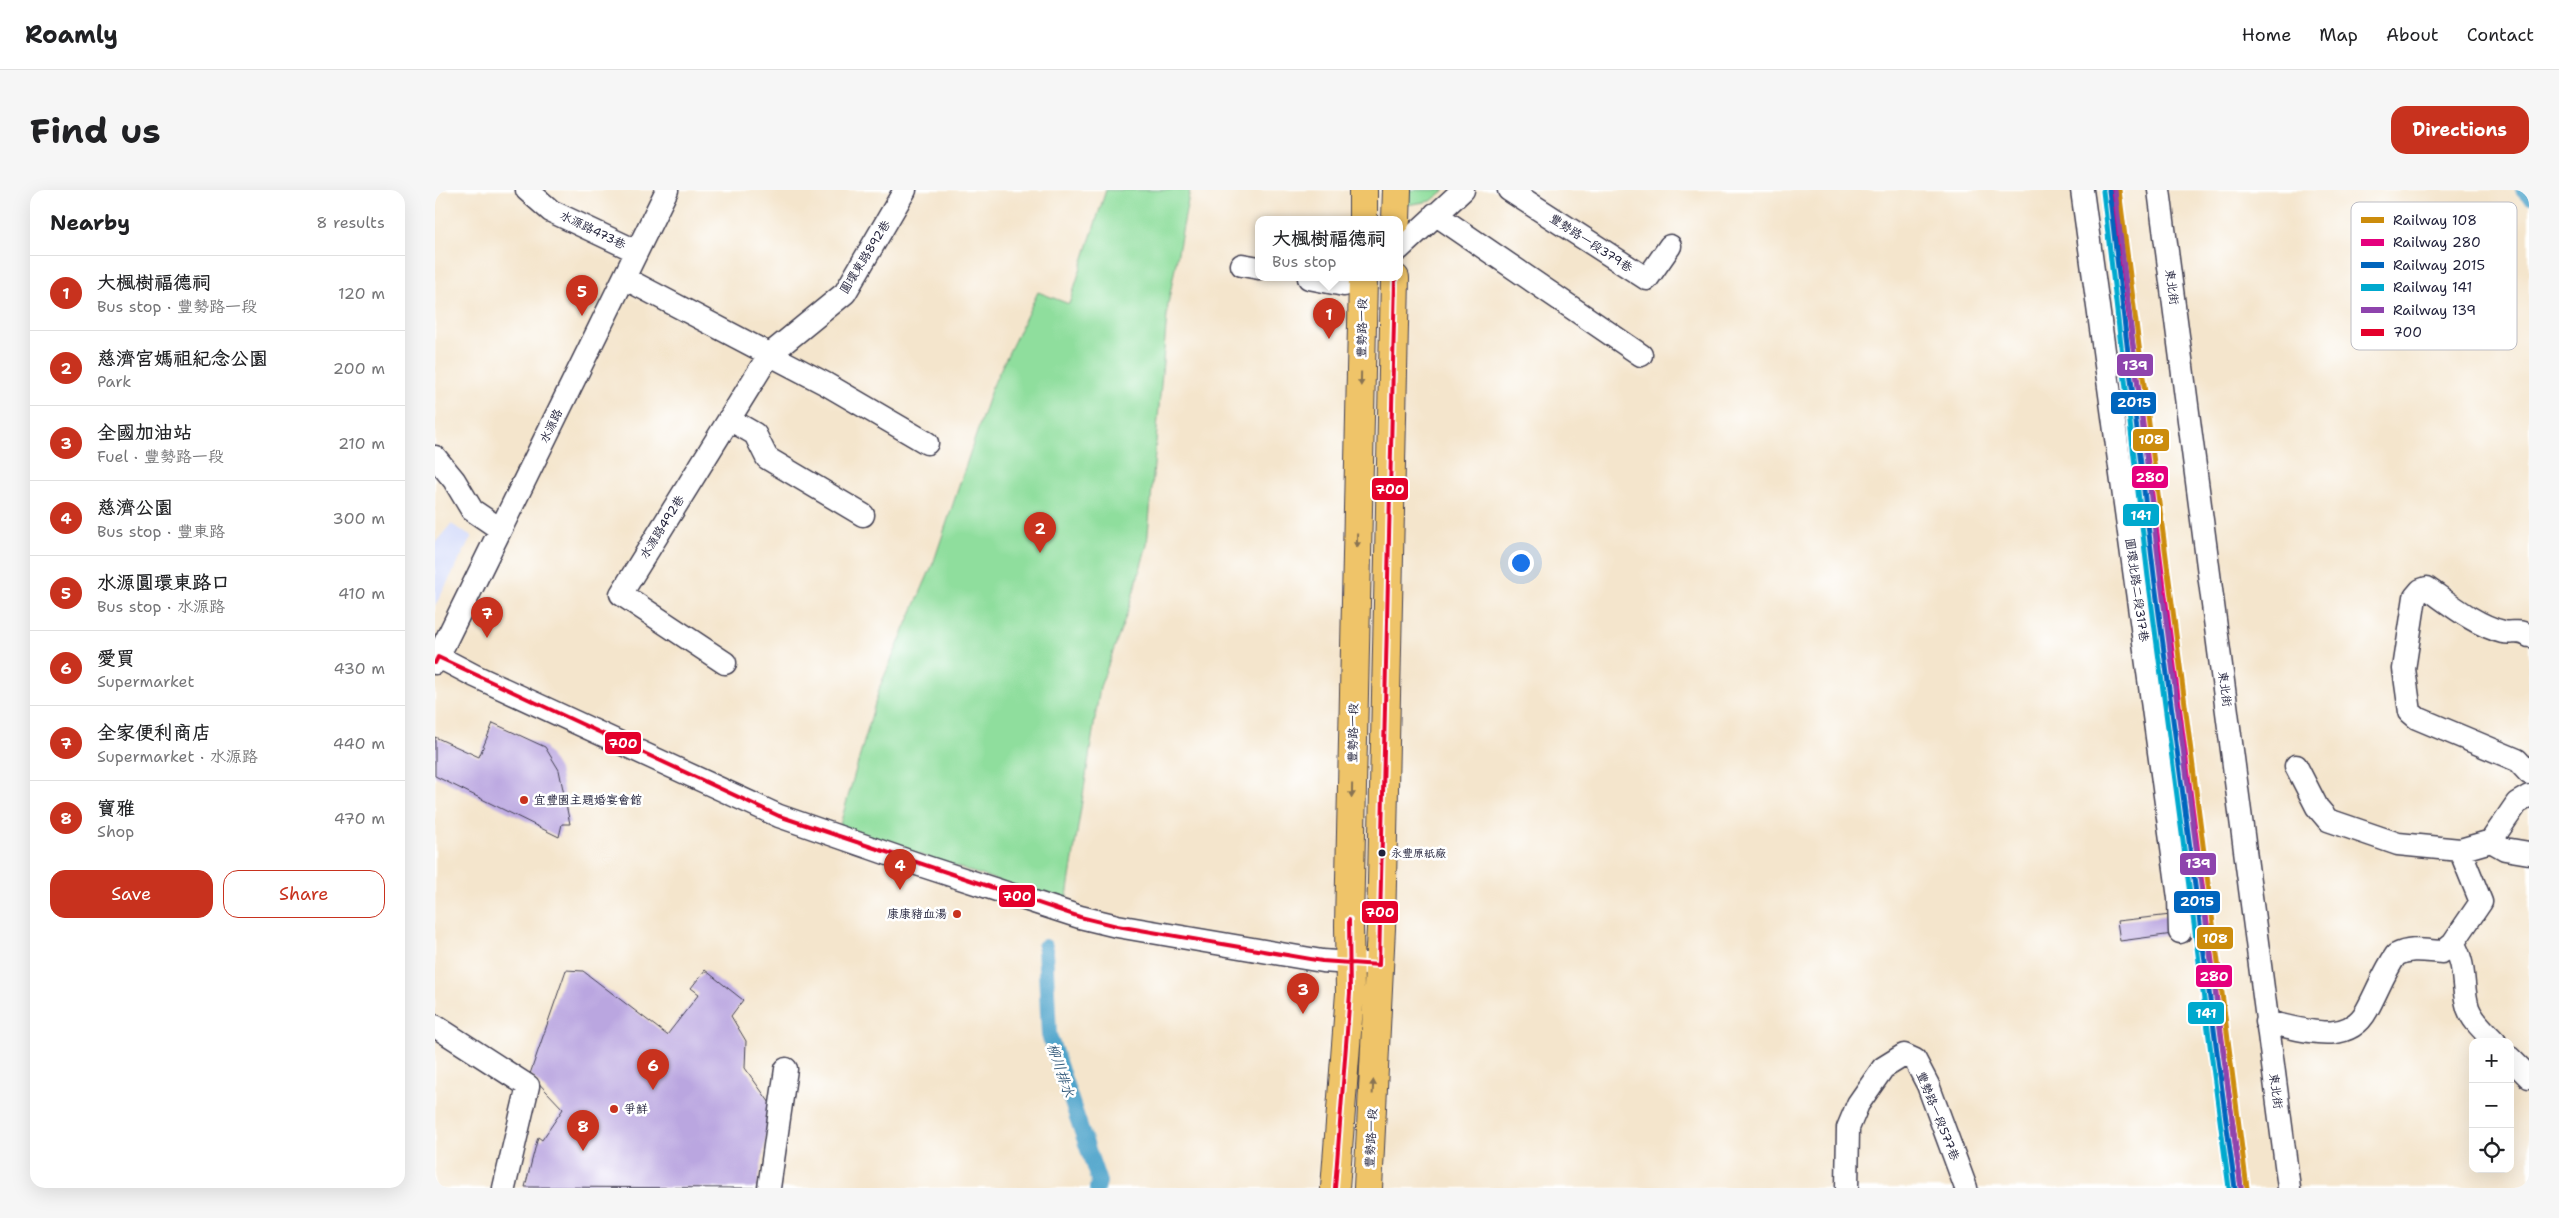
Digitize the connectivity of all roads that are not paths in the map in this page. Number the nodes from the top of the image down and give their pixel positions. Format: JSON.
{"nodes":[{"id":1,"x":527,"y":190,"type":"edge"},
{"id":2,"x":667,"y":190,"type":"edge"},
{"id":3,"x":905,"y":190,"type":"edge"},
{"id":4,"x":1363,"y":190,"type":"edge"},
{"id":5,"x":1397,"y":190,"type":"edge"},
{"id":6,"x":1463,"y":190,"type":"edge"},
{"id":7,"x":1509,"y":190,"type":"edge"},
{"id":8,"x":2082,"y":190,"type":"edge"},
{"id":9,"x":2159,"y":190,"type":"edge"},
{"id":10,"x":1435,"y":214,"type":"junction"},
{"id":11,"x":1363,"y":216,"type":"edge"},
{"id":12,"x":1396,"y":216,"type":"edge"},
{"id":13,"x":1403,"y":245,"type":"edge"},
{"id":14,"x":1670,"y":246,"type":"dead end"},
{"id":15,"x":636,"y":251,"type":"junction"},
{"id":16,"x":623,"y":278,"type":"junction"},
{"id":17,"x":1326,"y":281,"type":"edge"},
{"id":18,"x":1350,"y":281,"type":"edge"},
{"id":19,"x":1363,"y":281,"type":"edge"},
{"id":20,"x":1395,"y":281,"type":"edge"},
{"id":21,"x":769,"y":355,"type":"junction"},
{"id":22,"x":1641,"y":355,"type":"dead end"},
{"id":23,"x":729,"y":419,"type":"junction"},
{"id":24,"x":927,"y":443,"type":"dead end"},
{"id":25,"x":435,"y":457,"type":"edge"},
{"id":26,"x":863,"y":515,"type":"dead end"},
{"id":27,"x":500,"y":529,"type":"junction"},
{"id":28,"x":2529,"y":636,"type":"edge"},
{"id":29,"x":436,"y":658,"type":"edge"},
{"id":30,"x":725,"y":663,"type":"dead end"},
{"id":31,"x":2296,"y":766,"type":"dead end"},
{"id":32,"x":2529,"y":773,"type":"edge"},
{"id":33,"x":2529,"y":796,"type":"edge"},
{"id":34,"x":2491,"y":841,"type":"junction"},
{"id":35,"x":2460,"y":850,"type":"junction"},
{"id":36,"x":2529,"y":853,"type":"edge"},
{"id":37,"x":2180,"y":932,"type":"dead end"},
{"id":38,"x":2453,"y":942,"type":"junction"},
{"id":39,"x":1349,"y":964,"type":"junction"},
{"id":40,"x":1379,"y":965,"type":"junction"},
{"id":41,"x":2266,"y":1022,"type":"junction"},
{"id":42,"x":435,"y":1026,"type":"edge"},
{"id":43,"x":2491,"y":1038,"type":"edge"},
{"id":44,"x":2514,"y":1062,"type":"edge"},
{"id":45,"x":786,"y":1069,"type":"dead end"},
{"id":46,"x":2529,"y":1078,"type":"edge"},
{"id":47,"x":504,"y":1188,"type":"edge"},
{"id":48,"x":769,"y":1188,"type":"edge"},
{"id":49,"x":1335,"y":1188,"type":"edge"},
{"id":50,"x":1368,"y":1188,"type":"edge"},
{"id":51,"x":1847,"y":1188,"type":"edge"},
{"id":52,"x":1966,"y":1188,"type":"edge"},
{"id":53,"x":2289,"y":1188,"type":"edge"}],
"edges":[{"from":1,"to":15,"type":"street","name":"水源路473巷"},
{"from":2,"to":15,"type":"street","name":"水源路"},
{"from":3,"to":21,"type":"street","name":"圓環東路892巷"},
{"from":4,"to":11,"type":"main road"},
{"from":5,"to":12,"type":"main road"},
{"from":6,"to":10,"type":"street"},
{"from":7,"to":14,"type":"street","name":"豐勢路一段379巷"},
{"from":8,"to":37,"type":"street","name":"圓環北路二段317巷"},
{"from":9,"to":41,"type":"street","name":"東北街"},
{"from":10,"to":13,"type":"street"},
{"from":10,"to":22,"type":"street"},
{"from":15,"to":16,"type":"street","name":"水源路"},
{"from":16,"to":21,"type":"street"},
{"from":16,"to":27,"type":"street","name":"水源路"},
{"from":17,"to":18,"type":"street"},
{"from":19,"to":39,"type":"main road","name":"豐勢路一段","one_way":true},
{"from":20,"to":40,"type":"main road","name":"豐勢路一段"},
{"from":21,"to":23,"type":"street","name":"水源路492巷"},
{"from":21,"to":24,"type":"street"},
{"from":23,"to":26,"type":"street"},
{"from":23,"to":30,"type":"street","name":"水源路492巷"},
{"from":25,"to":27,"type":"street"},
{"from":27,"to":29,"type":"street","name":"水源路"},
{"from":28,"to":32,"type":"street"},
{"from":29,"to":39,"type":"street"},
{"from":31,"to":35,"type":"street"},
{"from":33,"to":34,"type":"street"},
{"from":34,"to":35,"type":"street"},
{"from":34,"to":36,"type":"street"},
{"from":35,"to":38,"type":"street"},
{"from":38,"to":41,"type":"street"},
{"from":38,"to":43,"type":"street"},
{"from":39,"to":40,"type":"street"},
{"from":39,"to":49,"type":"main road","name":"豐勢路一段"},
{"from":50,"to":40,"type":"main road","name":"豐勢路一段","one_way":true},
{"from":41,"to":53,"type":"street","name":"東北街"},
{"from":42,"to":47,"type":"street"},
{"from":44,"to":46,"type":"street"},
{"from":45,"to":48,"type":"street"},
{"from":51,"to":52,"type":"street","name":"豐勢路一段577巷"}]}
